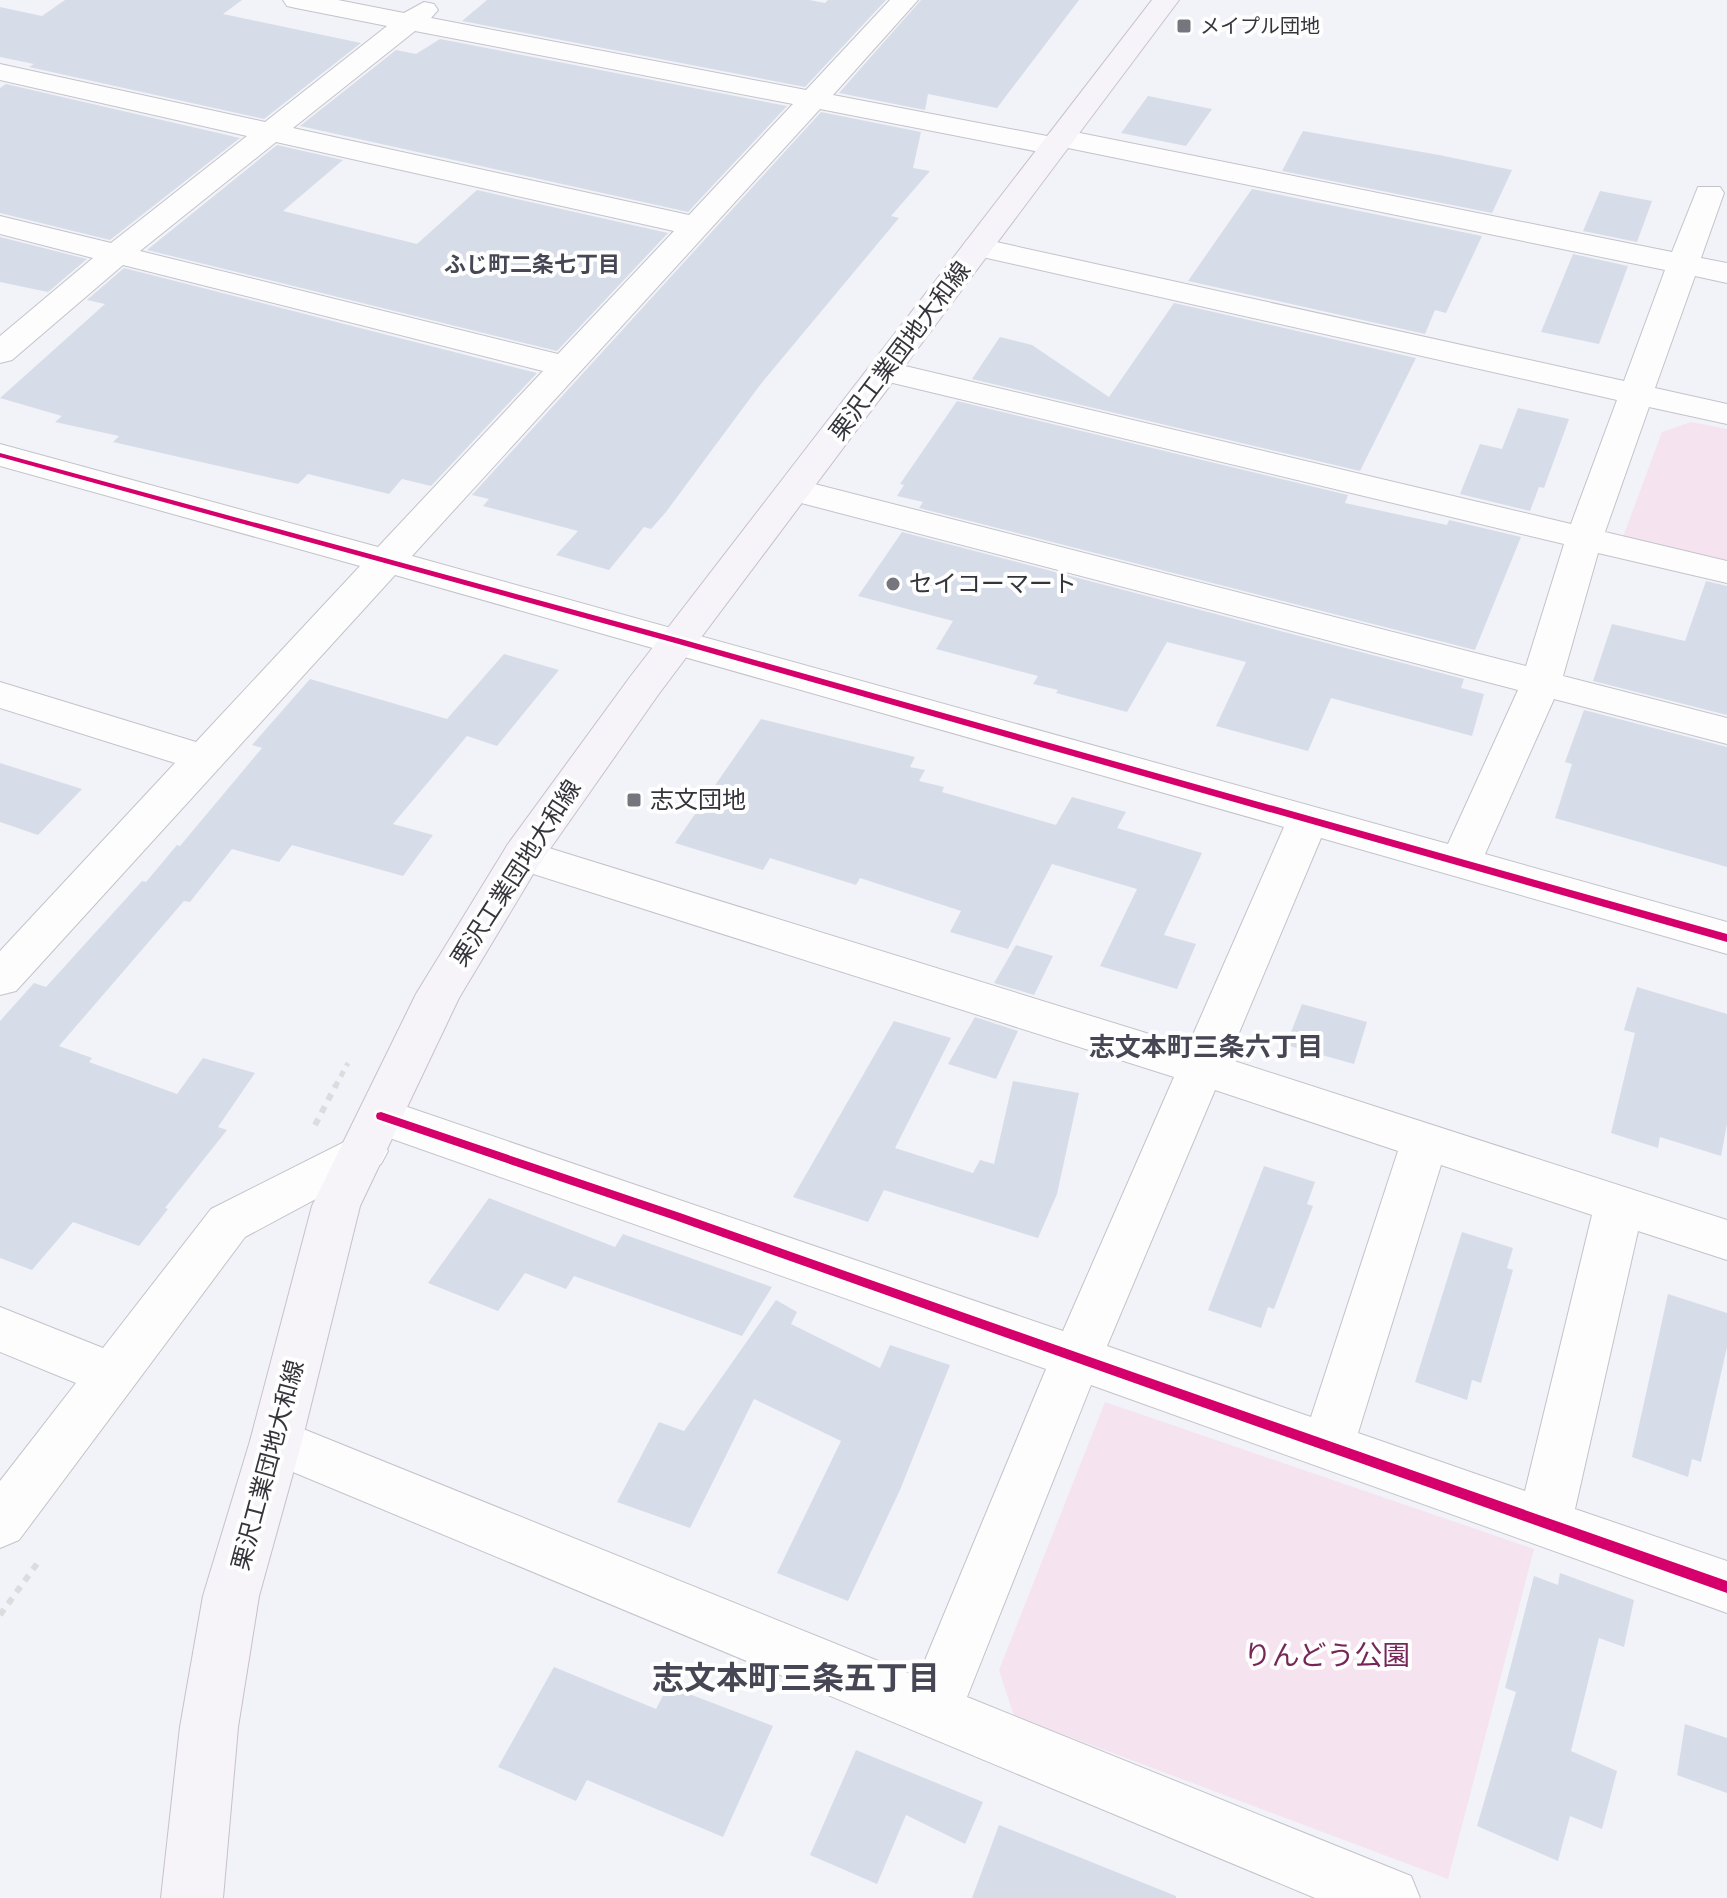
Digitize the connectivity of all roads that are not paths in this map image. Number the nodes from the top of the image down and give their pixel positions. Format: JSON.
{"nodes":[{"id":1,"x":296,"y":0,"type":"edge"},
{"id":2,"x":436,"y":0,"type":"edge"},
{"id":3,"x":905,"y":0,"type":"edge"},
{"id":4,"x":1166,"y":0,"type":"edge"},
{"id":5,"x":408,"y":23,"type":"junction"},
{"id":6,"x":0,"y":72,"type":"edge"},
{"id":7,"x":814,"y":97,"type":"junction"},
{"id":8,"x":270,"y":132,"type":"junction"},
{"id":9,"x":1058,"y":142,"type":"junction"},
{"id":10,"x":1709,"y":193,"type":"dead end"},
{"id":11,"x":0,"y":225,"type":"edge"},
{"id":12,"x":695,"y":226,"type":"junction"},
{"id":13,"x":978,"y":247,"type":"junction"},
{"id":14,"x":119,"y":252,"type":"junction"},
{"id":15,"x":1684,"y":264,"type":"junction"},
{"id":16,"x":1727,"y":273,"type":"edge"},
{"id":17,"x":0,"y":353,"type":"edge"},
{"id":18,"x":565,"y":366,"type":"junction"},
{"id":19,"x":884,"y":371,"type":"junction"},
{"id":20,"x":1639,"y":394,"type":"junction"},
{"id":21,"x":1727,"y":414,"type":"edge"},
{"id":22,"x":0,"y":455,"type":"edge"},
{"id":23,"x":795,"y":490,"type":"junction"},
{"id":24,"x":1584,"y":538,"type":"junction"},
{"id":25,"x":384,"y":562,"type":"junction"},
{"id":26,"x":1727,"y":572,"type":"edge"},
{"id":27,"x":678,"y":641,"type":"junction"},
{"id":28,"x":1541,"y":683,"type":"junction"},
{"id":29,"x":0,"y":695,"type":"edge"},
{"id":30,"x":1727,"y":731,"type":"edge"},
{"id":31,"x":203,"y":758,"type":"junction"},
{"id":32,"x":1308,"y":820,"type":"junction"},
{"id":33,"x":523,"y":855,"type":"junction"},
{"id":34,"x":1460,"y":863,"type":"junction"},
{"id":35,"x":1727,"y":938,"type":"edge"},
{"id":36,"x":3,"y":972,"type":"edge"},
{"id":37,"x":1202,"y":1068,"type":"junction"},
{"id":38,"x":372,"y":1134,"type":"junction"},
{"id":39,"x":1425,"y":1141,"type":"junction"},
{"id":40,"x":1619,"y":1205,"type":"junction"},
{"id":41,"x":1727,"y":1240,"type":"edge"},
{"id":42,"x":0,"y":1329,"type":"edge"},
{"id":43,"x":1077,"y":1357,"type":"junction"},
{"id":44,"x":112,"y":1375,"type":"junction"},
{"id":45,"x":276,"y":1441,"type":"junction"},
{"id":46,"x":1328,"y":1446,"type":"junction"},
{"id":47,"x":0,"y":1523,"type":"edge"},
{"id":48,"x":1545,"y":1523,"type":"junction"},
{"id":49,"x":1727,"y":1587,"type":"edge"},
{"id":50,"x":932,"y":1711,"type":"junction"},
{"id":51,"x":192,"y":1898,"type":"edge"},
{"id":52,"x":1389,"y":1898,"type":"edge"}],
"edges":[{"from":1,"to":5,"type":"street"},
{"from":2,"to":5,"type":"street"},
{"from":3,"to":7,"type":"street"},
{"from":4,"to":9,"type":"main road","name":"栗沢工業団地大和線"},
{"from":5,"to":7,"type":"street"},
{"from":5,"to":8,"type":"street"},
{"from":6,"to":8,"type":"street"},
{"from":7,"to":9,"type":"street"},
{"from":7,"to":12,"type":"street"},
{"from":8,"to":12,"type":"street"},
{"from":8,"to":14,"type":"street"},
{"from":9,"to":13,"type":"main road","name":"栗沢工業団地大和線"},
{"from":9,"to":15,"type":"street"},
{"from":10,"to":15,"type":"street"},
{"from":11,"to":14,"type":"street"},
{"from":12,"to":18,"type":"street"},
{"from":13,"to":19,"type":"main road","name":"栗沢工業団地大和線"},
{"from":13,"to":20,"type":"street"},
{"from":14,"to":17,"type":"street"},
{"from":14,"to":18,"type":"street"},
{"from":15,"to":16,"type":"street"},
{"from":15,"to":20,"type":"street"},
{"from":18,"to":25,"type":"street"},
{"from":19,"to":23,"type":"main road","name":"栗沢工業団地大和線"},
{"from":19,"to":24,"type":"street"},
{"from":20,"to":21,"type":"street"},
{"from":20,"to":24,"type":"street"},
{"from":22,"to":25,"type":"street"},
{"from":23,"to":27,"type":"main road","name":"栗沢工業団地大和線"},
{"from":23,"to":28,"type":"street"},
{"from":24,"to":26,"type":"street"},
{"from":24,"to":28,"type":"street"},
{"from":25,"to":27,"type":"street"},
{"from":25,"to":31,"type":"street"},
{"from":27,"to":32,"type":"street"},
{"from":27,"to":33,"type":"main road","name":"栗沢工業団地大和線"},
{"from":28,"to":30,"type":"street"},
{"from":28,"to":34,"type":"street"},
{"from":29,"to":31,"type":"street"},
{"from":31,"to":36,"type":"street"},
{"from":32,"to":34,"type":"street"},
{"from":32,"to":37,"type":"street"},
{"from":33,"to":37,"type":"street"},
{"from":33,"to":38,"type":"main road","name":"栗沢工業団地大和線"},
{"from":34,"to":35,"type":"street"},
{"from":37,"to":39,"type":"street"},
{"from":37,"to":43,"type":"street"},
{"from":38,"to":43,"type":"street"},
{"from":38,"to":44,"type":"street"},
{"from":38,"to":45,"type":"main road","name":"栗沢工業団地大和線"},
{"from":39,"to":40,"type":"street"},
{"from":39,"to":46,"type":"street"},
{"from":40,"to":41,"type":"street"},
{"from":40,"to":48,"type":"street"},
{"from":42,"to":44,"type":"street"},
{"from":43,"to":46,"type":"street"},
{"from":43,"to":50,"type":"street"},
{"from":44,"to":47,"type":"street"},
{"from":45,"to":50,"type":"street"},
{"from":45,"to":51,"type":"main road","name":"栗沢工業団地大和線"},
{"from":46,"to":48,"type":"street"},
{"from":48,"to":49,"type":"street"},
{"from":50,"to":52,"type":"street"}]}
